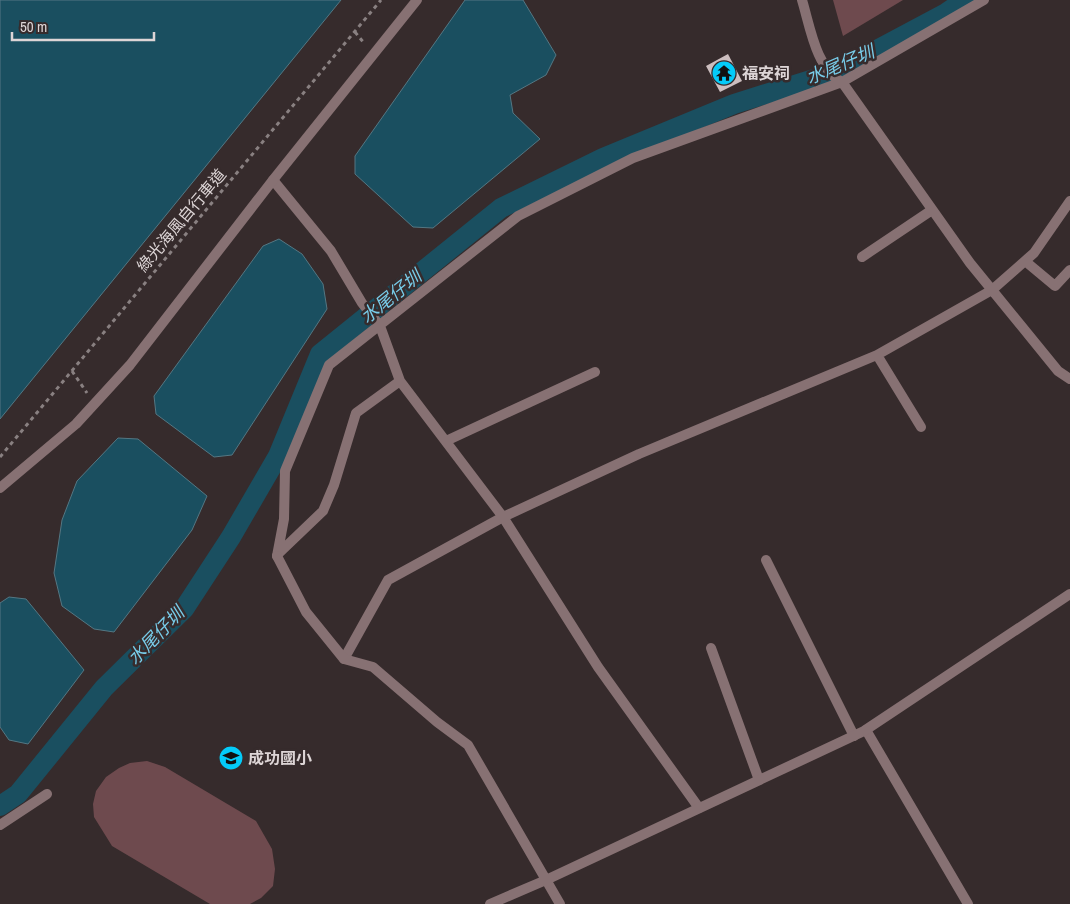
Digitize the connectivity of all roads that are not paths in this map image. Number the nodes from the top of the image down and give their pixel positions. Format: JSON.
{"nodes":[{"id":1,"x":417,"y":0,"type":"edge"},
{"id":2,"x":802,"y":0,"type":"edge"},
{"id":3,"x":984,"y":0,"type":"edge"},
{"id":4,"x":838,"y":80,"type":"junction"},
{"id":5,"x":273,"y":180,"type":"junction"},
{"id":6,"x":1070,"y":201,"type":"edge"},
{"id":7,"x":932,"y":210,"type":"junction"},
{"id":8,"x":862,"y":257,"type":"dead end"},
{"id":9,"x":1025,"y":260,"type":"junction"},
{"id":10,"x":1070,"y":270,"type":"edge"},
{"id":11,"x":992,"y":290,"type":"junction"},
{"id":12,"x":380,"y":326,"type":"junction"},
{"id":13,"x":877,"y":355,"type":"junction"},
{"id":14,"x":595,"y":372,"type":"dead end"},
{"id":15,"x":1070,"y":380,"type":"edge"},
{"id":16,"x":400,"y":381,"type":"junction"},
{"id":17,"x":921,"y":428,"type":"dead end"},
{"id":18,"x":446,"y":441,"type":"junction"},
{"id":19,"x":0,"y":488,"type":"edge"},
{"id":20,"x":503,"y":517,"type":"junction"},
{"id":21,"x":277,"y":556,"type":"junction"},
{"id":22,"x":766,"y":560,"type":"dead end"},
{"id":23,"x":1070,"y":594,"type":"edge"},
{"id":24,"x":711,"y":648,"type":"dead end"},
{"id":25,"x":344,"y":659,"type":"junction"},
{"id":26,"x":866,"y":730,"type":"junction"},
{"id":27,"x":854,"y":736,"type":"junction"},
{"id":28,"x":759,"y":780,"type":"junction"},
{"id":29,"x":48,"y":794,"type":"dead end"},
{"id":30,"x":699,"y":808,"type":"junction"},
{"id":31,"x":0,"y":825,"type":"edge"},
{"id":32,"x":546,"y":880,"type":"junction"},
{"id":33,"x":490,"y":904,"type":"edge"},
{"id":34,"x":560,"y":904,"type":"edge"},
{"id":35,"x":968,"y":904,"type":"edge"}],
"edges":[{"from":1,"to":5,"type":"street"},
{"from":2,"to":4,"type":"street"},
{"from":3,"to":4,"type":"street"},
{"from":4,"to":7,"type":"street"},
{"from":4,"to":12,"type":"street"},
{"from":5,"to":12,"type":"street"},
{"from":5,"to":19,"type":"street"},
{"from":6,"to":9,"type":"street"},
{"from":7,"to":8,"type":"street"},
{"from":7,"to":11,"type":"street"},
{"from":9,"to":10,"type":"street"},
{"from":9,"to":11,"type":"street"},
{"from":11,"to":13,"type":"street"},
{"from":11,"to":15,"type":"street"},
{"from":12,"to":16,"type":"street"},
{"from":12,"to":21,"type":"street"},
{"from":13,"to":17,"type":"street"},
{"from":13,"to":20,"type":"street"},
{"from":14,"to":18,"type":"street"},
{"from":16,"to":18,"type":"street"},
{"from":16,"to":21,"type":"street"},
{"from":18,"to":20,"type":"street"},
{"from":20,"to":25,"type":"street"},
{"from":20,"to":30,"type":"street"},
{"from":21,"to":25,"type":"street"},
{"from":22,"to":27,"type":"street"},
{"from":23,"to":26,"type":"street"},
{"from":24,"to":28,"type":"street"},
{"from":25,"to":32,"type":"street"},
{"from":26,"to":27,"type":"street"},
{"from":26,"to":35,"type":"street"},
{"from":27,"to":28,"type":"street"},
{"from":28,"to":30,"type":"street"},
{"from":29,"to":31,"type":"street"},
{"from":30,"to":32,"type":"street"},
{"from":32,"to":33,"type":"street"},
{"from":32,"to":34,"type":"street"}]}
